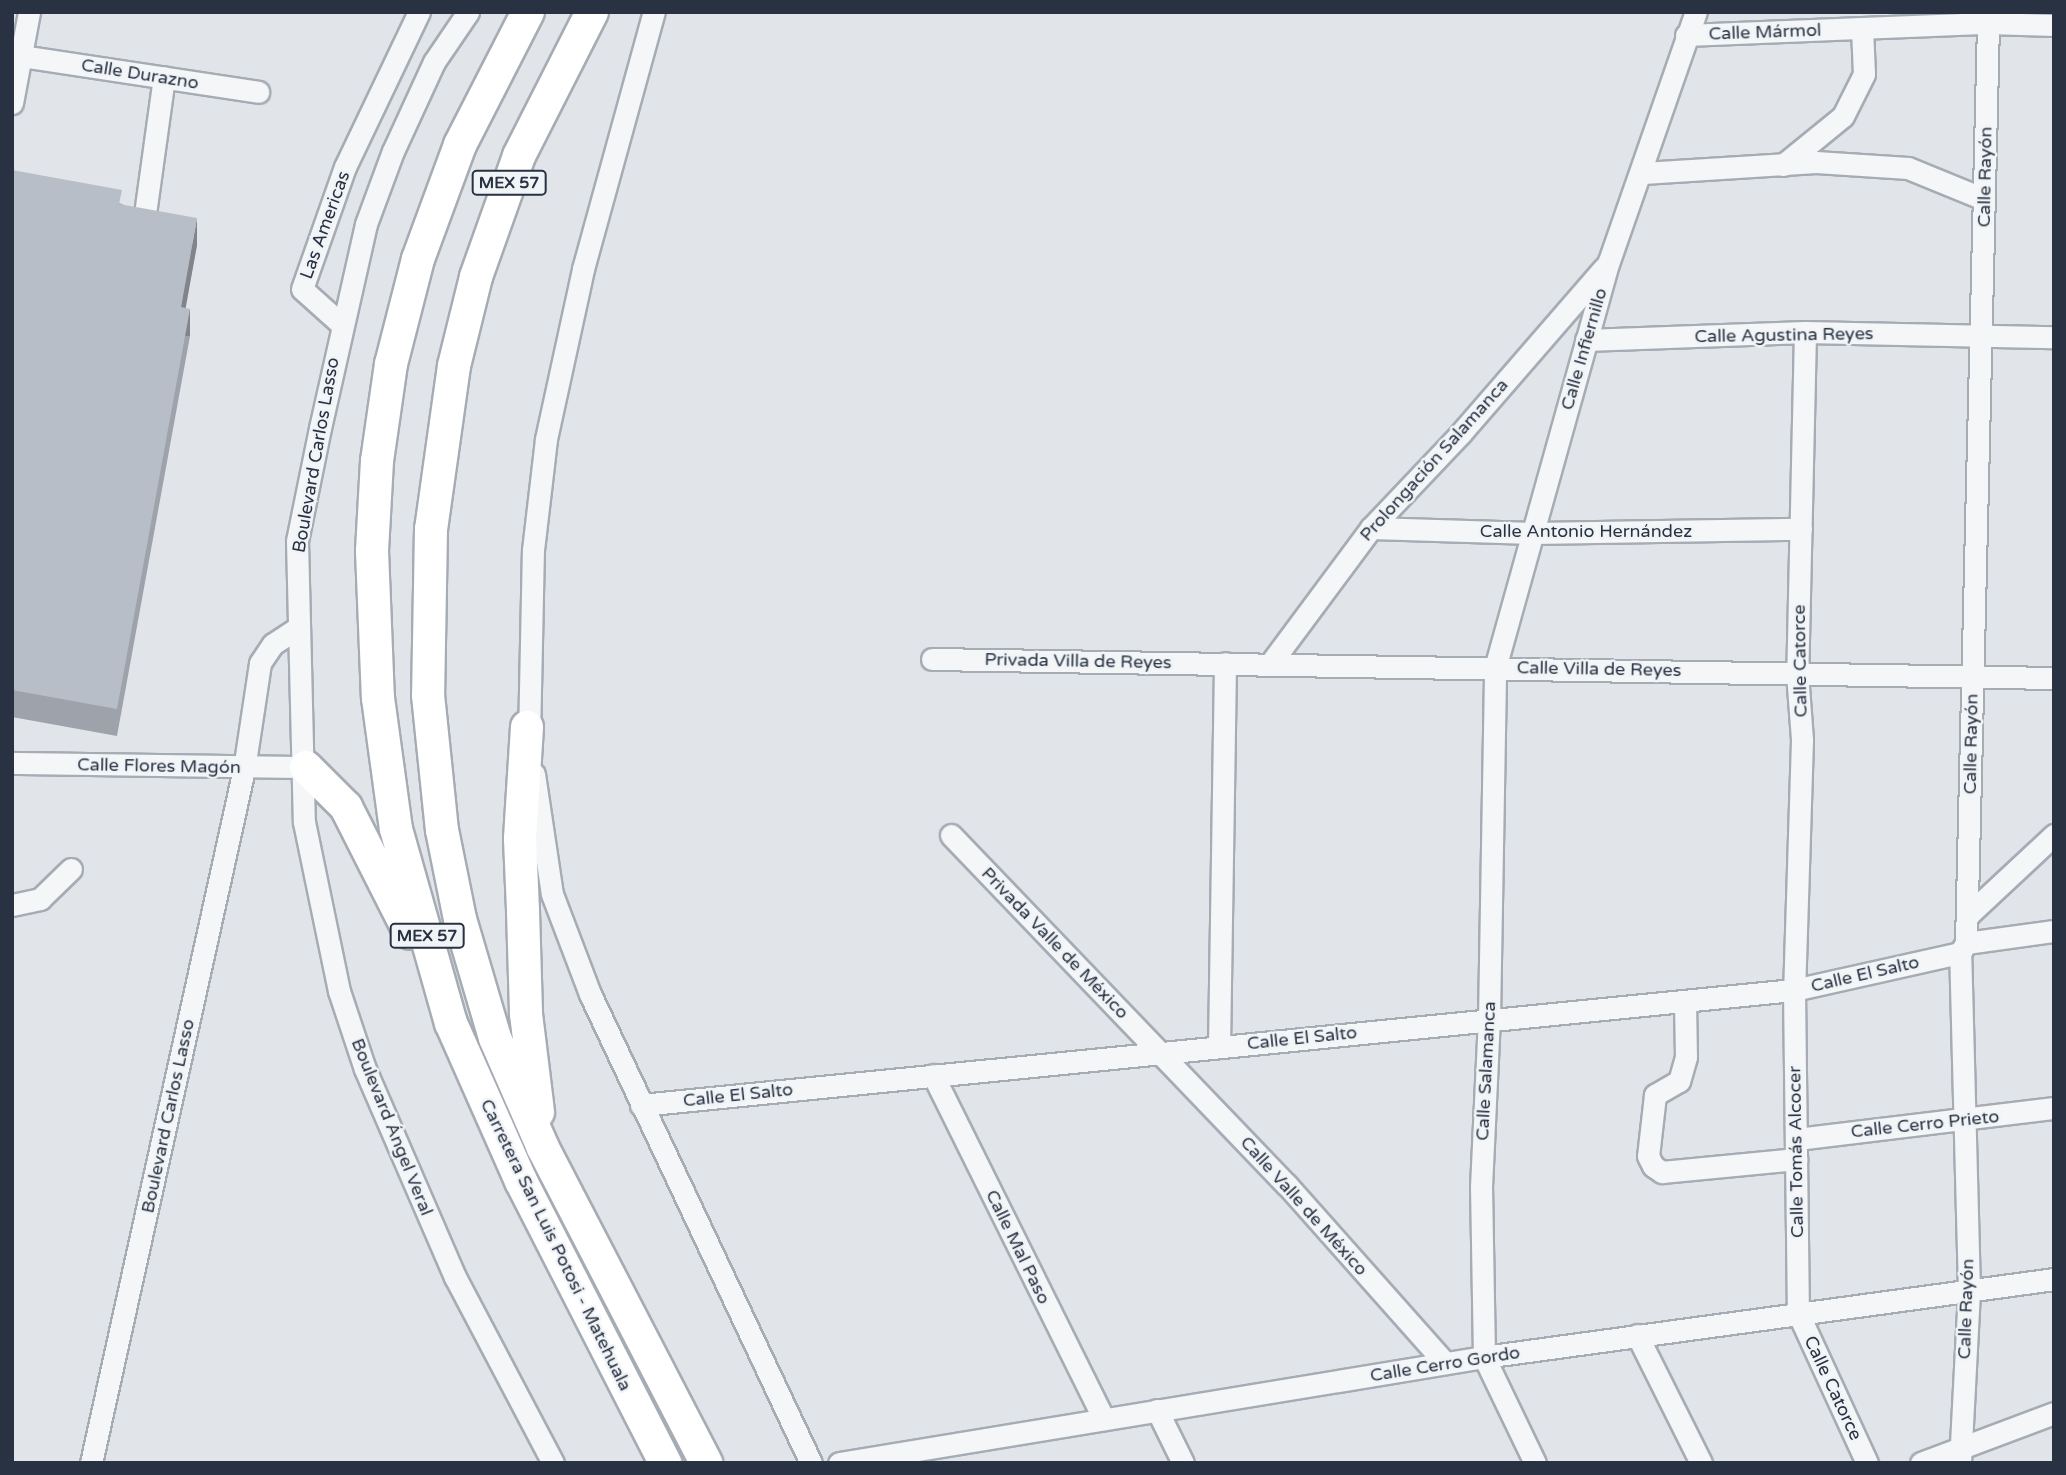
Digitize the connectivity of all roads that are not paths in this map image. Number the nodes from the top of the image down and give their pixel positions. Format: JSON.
{"nodes":[{"id":1,"x":29,"y":12,"type":"edge"},
{"id":2,"x":419,"y":12,"type":"edge"},
{"id":3,"x":468,"y":12,"type":"edge"},
{"id":4,"x":528,"y":12,"type":"edge"},
{"id":5,"x":592,"y":12,"type":"edge"},
{"id":6,"x":654,"y":12,"type":"edge"},
{"id":7,"x":1696,"y":12,"type":"edge"},
{"id":8,"x":1988,"y":23,"type":"junction"},
{"id":9,"x":2054,"y":25,"type":"edge"},
{"id":10,"x":1862,"y":28,"type":"junction"},
{"id":11,"x":1686,"y":35,"type":"junction"},
{"id":12,"x":21,"y":56,"type":"junction"},
{"id":13,"x":164,"y":77,"type":"junction"},
{"id":14,"x":258,"y":92,"type":"dead end"},
{"id":15,"x":12,"y":103,"type":"edge"},
{"id":16,"x":1783,"y":165,"type":"junction"},
{"id":17,"x":1643,"y":173,"type":"junction"},
{"id":18,"x":1984,"y":199,"type":"junction"},
{"id":19,"x":144,"y":222,"type":"edge"},
{"id":20,"x":1608,"y":264,"type":"junction"},
{"id":21,"x":341,"y":324,"type":"junction"},
{"id":22,"x":1805,"y":332,"type":"junction"},
{"id":23,"x":1981,"y":337,"type":"junction"},
{"id":24,"x":2054,"y":337,"type":"edge"},
{"id":25,"x":1587,"y":340,"type":"junction"},
{"id":26,"x":1371,"y":528,"type":"junction"},
{"id":27,"x":1801,"y":529,"type":"junction"},
{"id":28,"x":1533,"y":533,"type":"junction"},
{"id":29,"x":298,"y":628,"type":"junction"},
{"id":30,"x":932,"y":659,"type":"dead end"},
{"id":31,"x":1225,"y":663,"type":"junction"},
{"id":32,"x":1270,"y":664,"type":"junction"},
{"id":33,"x":1495,"y":668,"type":"junction"},
{"id":34,"x":1797,"y":673,"type":"junction"},
{"id":35,"x":1973,"y":675,"type":"junction"},
{"id":36,"x":2054,"y":678,"type":"edge"},
{"id":37,"x":527,"y":727,"type":"junction"},
{"id":38,"x":12,"y":763,"type":"edge"},
{"id":39,"x":306,"y":767,"type":"junction"},
{"id":40,"x":244,"y":769,"type":"junction"},
{"id":41,"x":951,"y":835,"type":"dead end"},
{"id":42,"x":2054,"y":835,"type":"edge"},
{"id":43,"x":71,"y":869,"type":"dead end"},
{"id":44,"x":12,"y":905,"type":"edge"},
{"id":45,"x":1967,"y":916,"type":"junction"},
{"id":46,"x":2054,"y":931,"type":"edge"},
{"id":47,"x":1963,"y":948,"type":"junction"},
{"id":48,"x":1794,"y":990,"type":"junction"},
{"id":49,"x":1685,"y":1001,"type":"junction"},
{"id":50,"x":1489,"y":1019,"type":"junction"},
{"id":51,"x":451,"y":1024,"type":"junction"},
{"id":52,"x":1219,"y":1047,"type":"junction"},
{"id":53,"x":1159,"y":1052,"type":"junction"},
{"id":54,"x":933,"y":1075,"type":"junction"},
{"id":55,"x":641,"y":1105,"type":"junction"},
{"id":56,"x":2054,"y":1108,"type":"edge"},
{"id":57,"x":1967,"y":1121,"type":"junction"},
{"id":58,"x":543,"y":1148,"type":"junction"},
{"id":59,"x":1796,"y":1149,"type":"junction"},
{"id":60,"x":2054,"y":1279,"type":"edge"},
{"id":61,"x":1969,"y":1290,"type":"junction"},
{"id":62,"x":1798,"y":1313,"type":"junction"},
{"id":63,"x":1637,"y":1335,"type":"junction"},
{"id":64,"x":1484,"y":1357,"type":"junction"},
{"id":65,"x":1445,"y":1363,"type":"junction"},
{"id":66,"x":1157,"y":1410,"type":"junction"},
{"id":67,"x":2054,"y":1413,"type":"edge"},
{"id":68,"x":1104,"y":1419,"type":"junction"},
{"id":69,"x":1960,"y":1455,"type":"edge"},
{"id":70,"x":91,"y":1463,"type":"edge"},
{"id":71,"x":553,"y":1463,"type":"edge"},
{"id":72,"x":665,"y":1463,"type":"edge"},
{"id":73,"x":706,"y":1463,"type":"edge"},
{"id":74,"x":811,"y":1463,"type":"edge"},
{"id":75,"x":839,"y":1463,"type":"edge"},
{"id":76,"x":1183,"y":1463,"type":"edge"},
{"id":77,"x":1535,"y":1463,"type":"edge"},
{"id":78,"x":1701,"y":1463,"type":"edge"},
{"id":79,"x":1867,"y":1463,"type":"edge"},
{"id":80,"x":1920,"y":1463,"type":"edge"}],
"edges":[{"from":1,"to":12,"type":"street"},
{"from":2,"to":21,"type":"street","name":"Las Americas"},
{"from":3,"to":21,"type":"street","name":"Boulevard Carlos Lasso"},
{"from":4,"to":51,"type":"highway","name":"Carretera San Luis Potosi - Matehuala","number":"MEX 57"},
{"from":5,"to":58,"type":"highway","name":"Carretera San Luis Potosi - Matehuala","number":"MEX 57"},
{"from":6,"to":37,"type":"street"},
{"from":7,"to":11,"type":"street","name":"Calle Infiernillo"},
{"from":8,"to":9,"type":"street","name":"Calle Mármol"},
{"from":8,"to":10,"type":"street","name":"Calle Mármol"},
{"from":8,"to":18,"type":"street","name":"Calle Rayón"},
{"from":10,"to":11,"type":"street","name":"Calle Mármol"},
{"from":10,"to":16,"type":"street"},
{"from":11,"to":17,"type":"street","name":"Calle Infiernillo"},
{"from":12,"to":13,"type":"street","name":"Calle Durazno"},
{"from":12,"to":15,"type":"street"},
{"from":13,"to":14,"type":"street","name":"Calle Durazno"},
{"from":13,"to":19,"type":"street"},
{"from":16,"to":17,"type":"street"},
{"from":16,"to":18,"type":"street"},
{"from":17,"to":20,"type":"street","name":"Calle Infiernillo"},
{"from":18,"to":23,"type":"street","name":"Calle Rayón"},
{"from":20,"to":25,"type":"street","name":"Calle Infiernillo"},
{"from":20,"to":26,"type":"street","name":"Prolongación Salamanca"},
{"from":21,"to":29,"type":"street","name":"Boulevard Carlos Lasso"},
{"from":22,"to":23,"type":"street","name":"Calle Agustina Reyes"},
{"from":22,"to":25,"type":"street","name":"Calle Agustina Reyes"},
{"from":22,"to":27,"type":"street","name":"Calle Catorce"},
{"from":23,"to":24,"type":"street","name":"Calle Agustina Reyes"},
{"from":23,"to":35,"type":"street","name":"Calle Rayón"},
{"from":25,"to":28,"type":"street","name":"Calle Infiernillo"},
{"from":26,"to":28,"type":"street","name":"Calle Antonio Hernández"},
{"from":26,"to":32,"type":"street","name":"Prolongación Salamanca"},
{"from":27,"to":28,"type":"street","name":"Calle Antonio Hernández"},
{"from":27,"to":34,"type":"street","name":"Calle Catorce"},
{"from":28,"to":33,"type":"street","name":"Calle Infiernillo"},
{"from":29,"to":39,"type":"street","name":"Boulevard Carlos Lasso"},
{"from":29,"to":40,"type":"street","name":"Boulevard Carlos Lasso"},
{"from":30,"to":31,"type":"street","name":"Privada Villa de Reyes"},
{"from":31,"to":32,"type":"street","name":"Calle Villa de Reyes"},
{"from":31,"to":52,"type":"street"},
{"from":32,"to":33,"type":"street","name":"Calle Villa de Reyes"},
{"from":33,"to":34,"type":"street","name":"Calle Villa de Reyes"},
{"from":33,"to":50,"type":"street","name":"Calle Salamanca"},
{"from":34,"to":35,"type":"street","name":"Calle Villa de Reyes"},
{"from":34,"to":48,"type":"street","name":"Calle Catorce"},
{"from":35,"to":36,"type":"street","name":"Calle Villa de Reyes"},
{"from":35,"to":45,"type":"street","name":"Calle Rayón"},
{"from":37,"to":55,"type":"street"},
{"from":37,"to":58,"type":"highway"},
{"from":38,"to":40,"type":"street","name":"Calle Flores Magón"},
{"from":39,"to":40,"type":"street","name":"Calle Flores Magón"},
{"from":39,"to":51,"type":"highway"},
{"from":39,"to":71,"type":"street","name":"Boulevard Ángel Veral"},
{"from":40,"to":70,"type":"street","name":"Boulevard Carlos Lasso"},
{"from":41,"to":53,"type":"street","name":"Privada Valle de México"},
{"from":42,"to":45,"type":"street"},
{"from":43,"to":44,"type":"street"},
{"from":45,"to":47,"type":"street","name":"Calle Rayón"},
{"from":46,"to":47,"type":"street","name":"Calle El Salto"},
{"from":47,"to":48,"type":"street","name":"Calle El Salto"},
{"from":47,"to":57,"type":"street","name":"Calle Rayón"},
{"from":48,"to":49,"type":"street","name":"Calle El Salto"},
{"from":48,"to":59,"type":"street","name":"Calle Tomás Alcocer"},
{"from":49,"to":50,"type":"street","name":"Calle El Salto"},
{"from":49,"to":59,"type":"street","name":"Calle Cerro Prieto"},
{"from":50,"to":52,"type":"street","name":"Calle El Salto"},
{"from":50,"to":64,"type":"street","name":"Calle Salamanca"},
{"from":51,"to":72,"type":"highway","name":"Carretera San Luis Potosi - Matehuala","number":"MEX 57"},
{"from":52,"to":53,"type":"street","name":"Calle El Salto"},
{"from":53,"to":54,"type":"street","name":"Calle El Salto"},
{"from":53,"to":65,"type":"street","name":"Calle Valle de México"},
{"from":54,"to":55,"type":"street","name":"Calle El Salto"},
{"from":54,"to":68,"type":"street","name":"Calle Mal Paso"},
{"from":55,"to":74,"type":"street"},
{"from":56,"to":57,"type":"street","name":"Calle Cerro Prieto"},
{"from":57,"to":59,"type":"street","name":"Calle Cerro Prieto"},
{"from":57,"to":61,"type":"street","name":"Calle Rayón"},
{"from":58,"to":73,"type":"highway","name":"Carretera San Luis Potosi - Matehuala","number":"MEX 57"},
{"from":59,"to":62,"type":"street","name":"Calle Tomás Alcocer"},
{"from":60,"to":61,"type":"street","name":"Calle Cerro Gordo"},
{"from":61,"to":62,"type":"street","name":"Calle Cerro Gordo"},
{"from":61,"to":69,"type":"street","name":"Calle Rayón"},
{"from":62,"to":63,"type":"street","name":"Calle Cerro Gordo"},
{"from":62,"to":79,"type":"street","name":"Calle Catorce"},
{"from":63,"to":64,"type":"street","name":"Calle Cerro Gordo"},
{"from":63,"to":78,"type":"street"},
{"from":64,"to":65,"type":"street","name":"Calle Cerro Gordo"},
{"from":64,"to":77,"type":"street","name":"Calle Salamanca"},
{"from":65,"to":66,"type":"street","name":"Calle Cerro Gordo"},
{"from":66,"to":68,"type":"street","name":"Calle Cerro Gordo"},
{"from":66,"to":76,"type":"street"},
{"from":67,"to":69,"type":"street"},
{"from":68,"to":75,"type":"street","name":"Calle Cerro Gordo"},
{"from":69,"to":80,"type":"street"}]}
